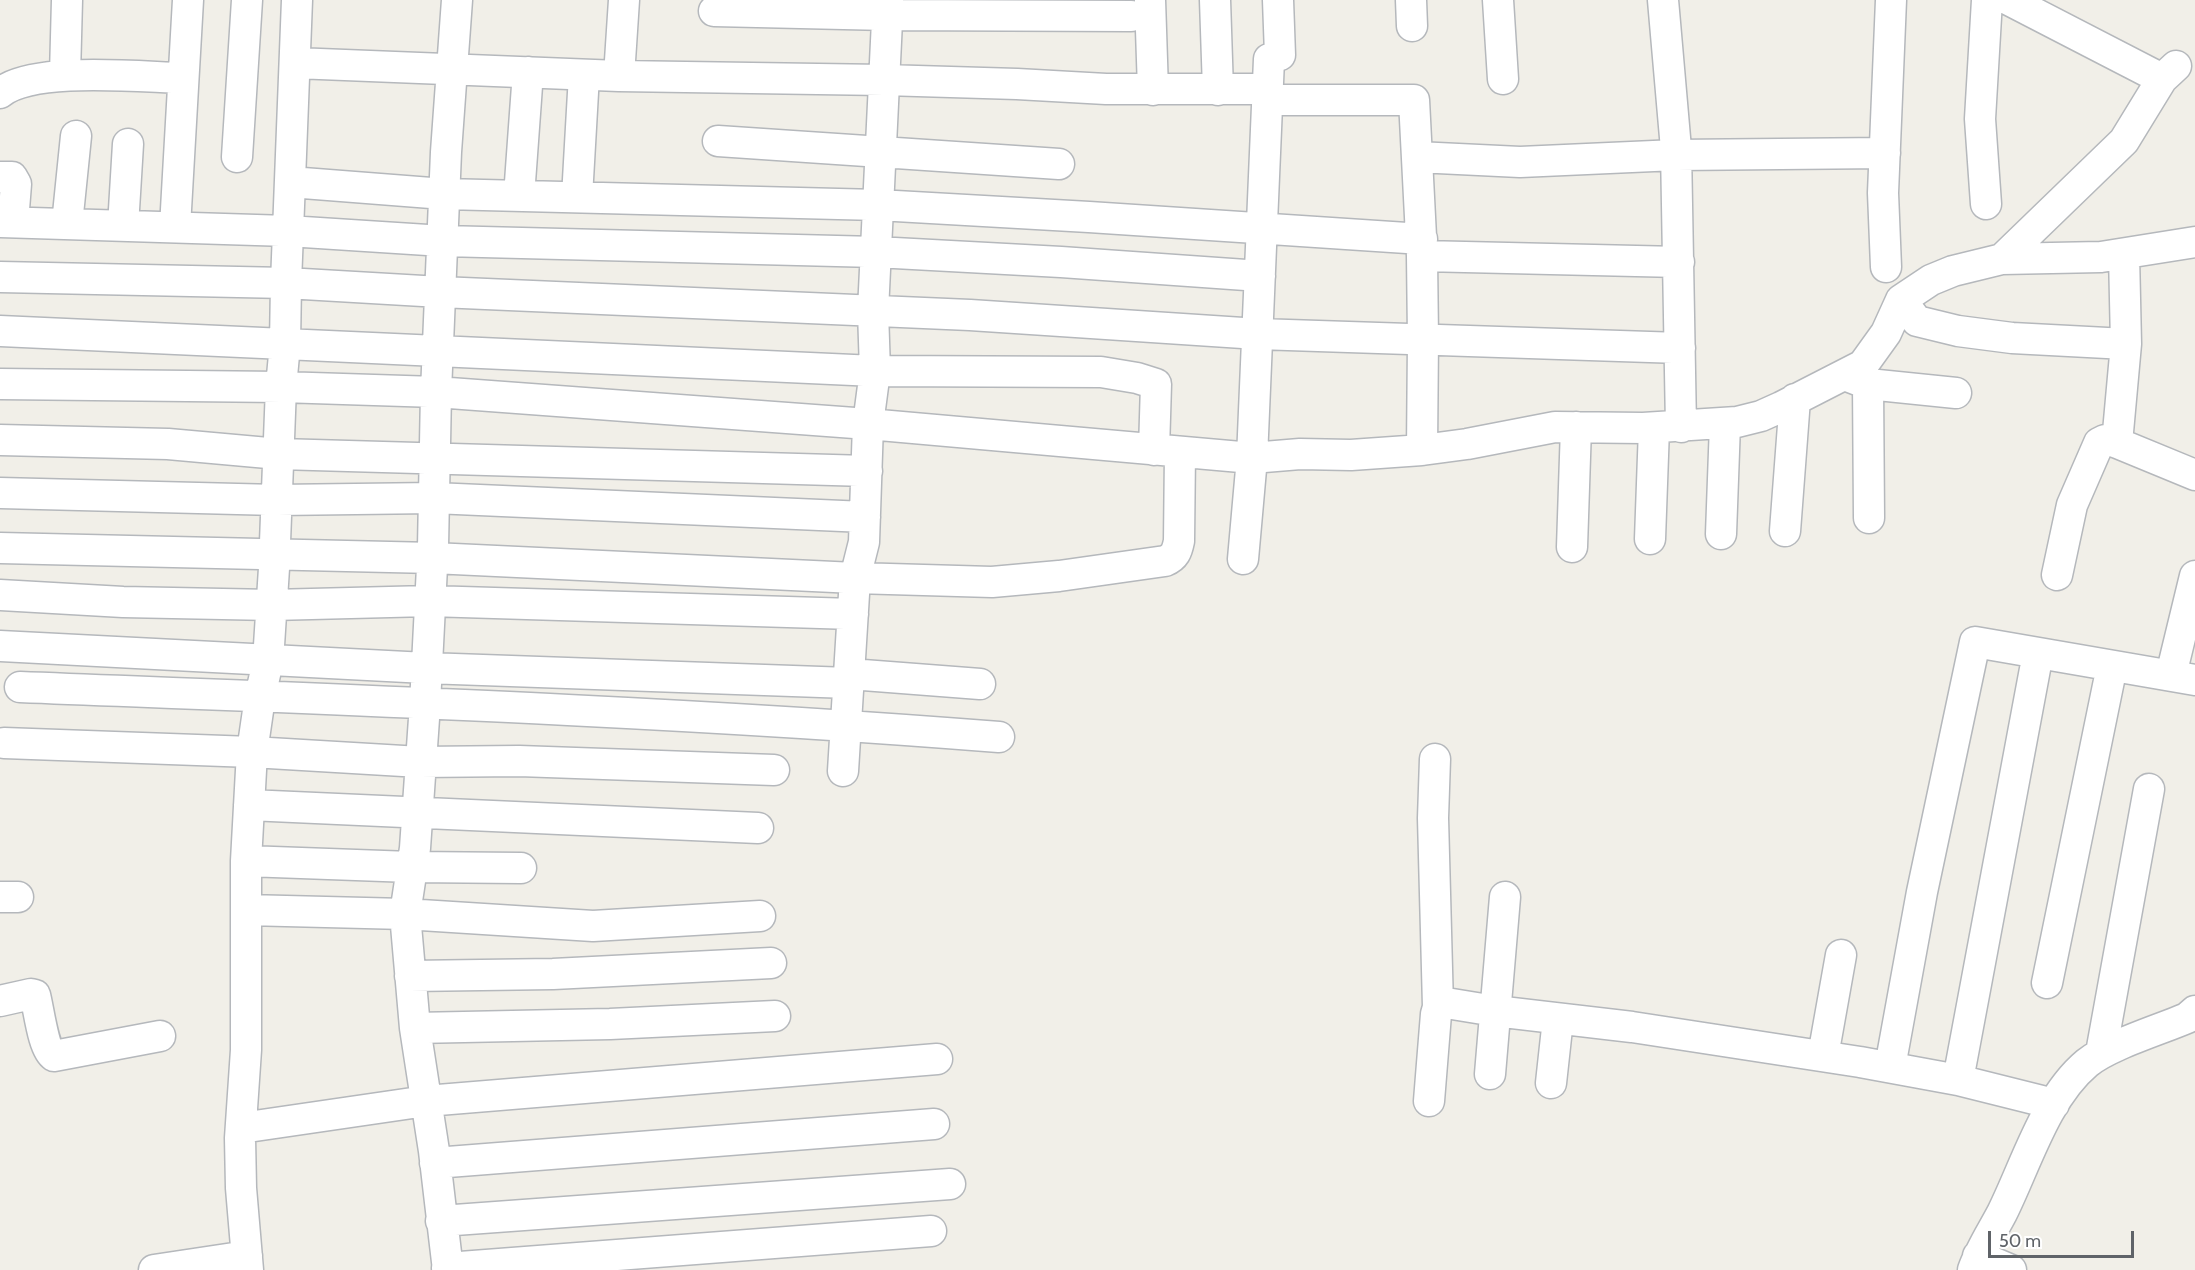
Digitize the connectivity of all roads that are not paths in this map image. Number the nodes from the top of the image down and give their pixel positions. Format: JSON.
{"nodes":[{"id":1,"x":67,"y":0,"type":"edge"},
{"id":2,"x":188,"y":0,"type":"edge"},
{"id":3,"x":247,"y":0,"type":"edge"},
{"id":4,"x":297,"y":0,"type":"edge"},
{"id":5,"x":457,"y":0,"type":"edge"},
{"id":6,"x":624,"y":0,"type":"edge"},
{"id":7,"x":1215,"y":0,"type":"edge"},
{"id":8,"x":1278,"y":0,"type":"edge"},
{"id":9,"x":1498,"y":0,"type":"edge"},
{"id":10,"x":1665,"y":0,"type":"edge"},
{"id":11,"x":1891,"y":0,"type":"edge"},
{"id":12,"x":1987,"y":0,"type":"edge"},
{"id":13,"x":2009,"y":0,"type":"edge"},
{"id":14,"x":822,"y":7,"type":"edge"},
{"id":15,"x":1032,"y":7,"type":"edge"},
{"id":16,"x":888,"y":8,"type":"edge"},
{"id":17,"x":1092,"y":8,"type":"edge"},
{"id":18,"x":1141,"y":8,"type":"edge"},
{"id":19,"x":714,"y":11,"type":"dead end"},
{"id":20,"x":295,"y":63,"type":"junction"},
{"id":21,"x":452,"y":69,"type":"junction"},
{"id":22,"x":528,"y":72,"type":"junction"},
{"id":23,"x":65,"y":75,"type":"junction"},
{"id":24,"x":584,"y":75,"type":"junction"},
{"id":25,"x":619,"y":76,"type":"junction"},
{"id":26,"x":183,"y":78,"type":"junction"},
{"id":27,"x":1503,"y":79,"type":"dead end"},
{"id":28,"x":884,"y":80,"type":"junction"},
{"id":29,"x":1154,"y":90,"type":"junction"},
{"id":30,"x":1218,"y":90,"type":"junction"},
{"id":31,"x":0,"y":93,"type":"edge"},
{"id":32,"x":1267,"y":95,"type":"junction"},
{"id":33,"x":76,"y":136,"type":"dead end"},
{"id":34,"x":718,"y":141,"type":"dead end"},
{"id":35,"x":128,"y":144,"type":"dead end"},
{"id":36,"x":881,"y":152,"type":"junction"},
{"id":37,"x":1885,"y":153,"type":"junction"},
{"id":38,"x":1676,"y":155,"type":"junction"},
{"id":39,"x":237,"y":157,"type":"dead end"},
{"id":40,"x":1417,"y":157,"type":"junction"},
{"id":41,"x":1059,"y":164,"type":"dead end"},
{"id":42,"x":0,"y":177,"type":"edge"},
{"id":43,"x":290,"y":182,"type":"junction"},
{"id":44,"x":444,"y":194,"type":"junction"},
{"id":45,"x":519,"y":196,"type":"junction"},
{"id":46,"x":577,"y":197,"type":"junction"},
{"id":47,"x":1986,"y":204,"type":"dead end"},
{"id":48,"x":878,"y":205,"type":"junction"},
{"id":49,"x":7,"y":222,"type":"edge"},
{"id":50,"x":67,"y":224,"type":"junction"},
{"id":51,"x":123,"y":226,"type":"junction"},
{"id":52,"x":175,"y":227,"type":"junction"},
{"id":53,"x":1262,"y":229,"type":"junction"},
{"id":54,"x":288,"y":231,"type":"junction"},
{"id":55,"x":442,"y":241,"type":"junction"},
{"id":56,"x":2195,"y":242,"type":"edge"},
{"id":57,"x":1422,"y":247,"type":"junction"},
{"id":58,"x":876,"y":252,"type":"junction"},
{"id":59,"x":2124,"y":254,"type":"junction"},
{"id":60,"x":2002,"y":259,"type":"junction"},
{"id":61,"x":1679,"y":262,"type":"junction"},
{"id":62,"x":1886,"y":267,"type":"dead end"},
{"id":63,"x":1260,"y":276,"type":"junction"},
{"id":64,"x":0,"y":277,"type":"edge"},
{"id":65,"x":286,"y":283,"type":"junction"},
{"id":66,"x":440,"y":292,"type":"junction"},
{"id":67,"x":1901,"y":300,"type":"junction"},
{"id":68,"x":873,"y":311,"type":"junction"},
{"id":69,"x":0,"y":332,"type":"edge"},
{"id":70,"x":1258,"y":334,"type":"junction"},
{"id":71,"x":1424,"y":339,"type":"junction"},
{"id":72,"x":285,"y":344,"type":"junction"},
{"id":73,"x":2126,"y":344,"type":"junction"},
{"id":74,"x":1680,"y":348,"type":"junction"},
{"id":75,"x":438,"y":351,"type":"junction"},
{"id":76,"x":875,"y":371,"type":"junction"},
{"id":77,"x":1856,"y":379,"type":"junction"},
{"id":78,"x":0,"y":384,"type":"edge"},
{"id":79,"x":281,"y":387,"type":"junction"},
{"id":80,"x":436,"y":392,"type":"junction"},
{"id":81,"x":1956,"y":393,"type":"dead end"},
{"id":82,"x":1796,"y":399,"type":"junction"},
{"id":83,"x":868,"y":424,"type":"junction"},
{"id":84,"x":1725,"y":424,"type":"junction"},
{"id":85,"x":1576,"y":428,"type":"junction"},
{"id":86,"x":1668,"y":428,"type":"junction"},
{"id":87,"x":0,"y":440,"type":"edge"},
{"id":88,"x":2117,"y":443,"type":"junction"},
{"id":89,"x":1422,"y":450,"type":"junction"},
{"id":90,"x":1167,"y":451,"type":"junction"},
{"id":91,"x":279,"y":454,"type":"junction"},
{"id":92,"x":435,"y":458,"type":"junction"},
{"id":93,"x":1252,"y":458,"type":"junction"},
{"id":94,"x":867,"y":471,"type":"junction"},
{"id":95,"x":2195,"y":475,"type":"edge"},
{"id":96,"x":0,"y":493,"type":"edge"},
{"id":97,"x":434,"y":498,"type":"junction"},
{"id":98,"x":277,"y":500,"type":"junction"},
{"id":99,"x":865,"y":517,"type":"junction"},
{"id":100,"x":1869,"y":518,"type":"dead end"},
{"id":101,"x":1785,"y":531,"type":"dead end"},
{"id":102,"x":1721,"y":534,"type":"dead end"},
{"id":103,"x":1650,"y":539,"type":"dead end"},
{"id":104,"x":1572,"y":547,"type":"dead end"},
{"id":105,"x":0,"y":548,"type":"edge"},
{"id":106,"x":274,"y":554,"type":"junction"},
{"id":107,"x":432,"y":558,"type":"junction"},
{"id":108,"x":1243,"y":559,"type":"dead end"},
{"id":109,"x":2057,"y":575,"type":"dead end"},
{"id":110,"x":2195,"y":576,"type":"edge"},
{"id":111,"x":855,"y":578,"type":"junction"},
{"id":112,"x":0,"y":595,"type":"edge"},
{"id":113,"x":429,"y":601,"type":"junction"},
{"id":114,"x":272,"y":604,"type":"junction"},
{"id":115,"x":853,"y":614,"type":"junction"},
{"id":116,"x":0,"y":646,"type":"edge"},
{"id":117,"x":2038,"y":653,"type":"junction"},
{"id":118,"x":268,"y":661,"type":"junction"},
{"id":119,"x":2112,"y":666,"type":"junction"},
{"id":120,"x":426,"y":668,"type":"junction"},
{"id":121,"x":2183,"y":677,"type":"edge"},
{"id":122,"x":850,"y":679,"type":"junction"},
{"id":123,"x":980,"y":684,"type":"dead end"},
{"id":124,"x":20,"y":687,"type":"dead end"},
{"id":125,"x":260,"y":697,"type":"junction"},
{"id":126,"x":425,"y":704,"type":"junction"},
{"id":127,"x":846,"y":725,"type":"junction"},
{"id":128,"x":999,"y":737,"type":"dead end"},
{"id":129,"x":4,"y":743,"type":"dead end"},
{"id":130,"x":252,"y":752,"type":"junction"},
{"id":131,"x":1435,"y":759,"type":"dead end"},
{"id":132,"x":420,"y":762,"type":"junction"},
{"id":133,"x":774,"y":770,"type":"dead end"},
{"id":134,"x":843,"y":771,"type":"dead end"},
{"id":135,"x":2149,"y":789,"type":"dead end"},
{"id":136,"x":249,"y":805,"type":"junction"},
{"id":137,"x":418,"y":812,"type":"junction"},
{"id":138,"x":758,"y":828,"type":"dead end"},
{"id":139,"x":246,"y":861,"type":"junction"},
{"id":140,"x":411,"y":867,"type":"junction"},
{"id":141,"x":521,"y":868,"type":"dead end"},
{"id":142,"x":1505,"y":897,"type":"dead end"},
{"id":143,"x":246,"y":910,"type":"junction"},
{"id":144,"x":405,"y":914,"type":"junction"},
{"id":145,"x":760,"y":916,"type":"dead end"},
{"id":146,"x":1841,"y":955,"type":"dead end"},
{"id":147,"x":771,"y":963,"type":"dead end"},
{"id":148,"x":410,"y":976,"type":"junction"},
{"id":149,"x":2047,"y":983,"type":"dead end"},
{"id":150,"x":0,"y":1001,"type":"edge"},
{"id":151,"x":1438,"y":1007,"type":"junction"},
{"id":152,"x":1495,"y":1011,"type":"junction"},
{"id":153,"x":775,"y":1016,"type":"dead end"},
{"id":154,"x":2192,"y":1016,"type":"edge"},
{"id":155,"x":1558,"y":1019,"type":"junction"},
{"id":156,"x":415,"y":1028,"type":"junction"},
{"id":157,"x":160,"y":1036,"type":"dead end"},
{"id":158,"x":2101,"y":1053,"type":"junction"},
{"id":159,"x":1823,"y":1056,"type":"junction"},
{"id":160,"x":937,"y":1059,"type":"dead end"},
{"id":161,"x":1890,"y":1067,"type":"junction"},
{"id":162,"x":1490,"y":1074,"type":"dead end"},
{"id":163,"x":1958,"y":1080,"type":"junction"},
{"id":164,"x":1551,"y":1083,"type":"dead end"},
{"id":165,"x":426,"y":1101,"type":"junction"},
{"id":166,"x":1429,"y":1101,"type":"dead end"},
{"id":167,"x":2054,"y":1104,"type":"junction"},
{"id":168,"x":934,"y":1124,"type":"dead end"},
{"id":169,"x":241,"y":1128,"type":"junction"},
{"id":170,"x":435,"y":1163,"type":"junction"},
{"id":171,"x":950,"y":1184,"type":"dead end"},
{"id":172,"x":441,"y":1221,"type":"junction"},
{"id":173,"x":930,"y":1231,"type":"dead end"},
{"id":174,"x":248,"y":1263,"type":"edge"},
{"id":175,"x":1975,"y":1263,"type":"edge"},
{"id":176,"x":448,"y":1269,"type":"edge"},
{"id":177,"x":154,"y":1270,"type":"edge"},
{"id":178,"x":2011,"y":1270,"type":"edge"}],
"edges":[{"from":1,"to":23,"type":"street"},
{"from":2,"to":26,"type":"street"},
{"from":3,"to":39,"type":"street"},
{"from":4,"to":20,"type":"street"},
{"from":5,"to":21,"type":"street"},
{"from":6,"to":25,"type":"street"},
{"from":7,"to":30,"type":"street"},
{"from":8,"to":32,"type":"street"},
{"from":9,"to":27,"type":"street"},
{"from":10,"to":38,"type":"street"},
{"from":11,"to":37,"type":"street"},
{"from":12,"to":47,"type":"street"},
{"from":13,"to":60,"type":"street"},
{"from":14,"to":16,"type":"street"},
{"from":14,"to":19,"type":"street"},
{"from":15,"to":16,"type":"street"},
{"from":15,"to":17,"type":"street"},
{"from":16,"to":28,"type":"street"},
{"from":17,"to":18,"type":"street"},
{"from":18,"to":29,"type":"street"},
{"from":20,"to":21,"type":"street"},
{"from":20,"to":43,"type":"street"},
{"from":21,"to":22,"type":"street"},
{"from":21,"to":44,"type":"street"},
{"from":22,"to":24,"type":"street"},
{"from":22,"to":45,"type":"street"},
{"from":23,"to":26,"type":"street"},
{"from":23,"to":31,"type":"street"},
{"from":24,"to":25,"type":"street"},
{"from":24,"to":46,"type":"street"},
{"from":25,"to":28,"type":"street"},
{"from":26,"to":52,"type":"street"},
{"from":28,"to":29,"type":"street"},
{"from":28,"to":36,"type":"street"},
{"from":29,"to":30,"type":"street"},
{"from":30,"to":32,"type":"street"},
{"from":32,"to":40,"type":"street"},
{"from":32,"to":53,"type":"street"},
{"from":33,"to":50,"type":"street"},
{"from":34,"to":36,"type":"street"},
{"from":35,"to":51,"type":"street"},
{"from":36,"to":41,"type":"street"},
{"from":36,"to":48,"type":"street"},
{"from":37,"to":38,"type":"street"},
{"from":37,"to":62,"type":"street"},
{"from":38,"to":40,"type":"street"},
{"from":38,"to":61,"type":"street"},
{"from":40,"to":57,"type":"street"},
{"from":42,"to":49,"type":"street"},
{"from":43,"to":44,"type":"street"},
{"from":43,"to":54,"type":"street"},
{"from":44,"to":45,"type":"street"},
{"from":44,"to":55,"type":"street"},
{"from":45,"to":46,"type":"street"},
{"from":46,"to":48,"type":"street"},
{"from":48,"to":53,"type":"street"},
{"from":48,"to":58,"type":"street"},
{"from":49,"to":50,"type":"street"},
{"from":50,"to":51,"type":"street"},
{"from":51,"to":52,"type":"street"},
{"from":52,"to":54,"type":"street"},
{"from":53,"to":57,"type":"street"},
{"from":53,"to":63,"type":"street"},
{"from":54,"to":55,"type":"street"},
{"from":54,"to":65,"type":"street"},
{"from":55,"to":58,"type":"street"},
{"from":55,"to":66,"type":"street"},
{"from":56,"to":59,"type":"street"},
{"from":57,"to":61,"type":"street"},
{"from":57,"to":71,"type":"street"},
{"from":58,"to":63,"type":"street"},
{"from":58,"to":68,"type":"street"},
{"from":59,"to":60,"type":"street"},
{"from":59,"to":73,"type":"street"},
{"from":60,"to":67,"type":"street"},
{"from":61,"to":74,"type":"street"},
{"from":63,"to":70,"type":"street"},
{"from":64,"to":65,"type":"street"},
{"from":65,"to":66,"type":"street"},
{"from":65,"to":72,"type":"street"},
{"from":66,"to":68,"type":"street"},
{"from":66,"to":75,"type":"street"},
{"from":67,"to":73,"type":"street"},
{"from":67,"to":77,"type":"street"},
{"from":68,"to":70,"type":"street"},
{"from":68,"to":76,"type":"street"},
{"from":69,"to":72,"type":"street"},
{"from":70,"to":71,"type":"street"},
{"from":70,"to":93,"type":"street"},
{"from":71,"to":74,"type":"street"},
{"from":71,"to":89,"type":"street"},
{"from":72,"to":75,"type":"street"},
{"from":72,"to":79,"type":"street"},
{"from":73,"to":88,"type":"street"},
{"from":74,"to":86,"type":"street"},
{"from":75,"to":76,"type":"street"},
{"from":75,"to":80,"type":"street"},
{"from":76,"to":83,"type":"street"},
{"from":76,"to":90,"type":"street"},
{"from":77,"to":81,"type":"street"},
{"from":77,"to":82,"type":"street"},
{"from":77,"to":100,"type":"street"},
{"from":78,"to":79,"type":"street"},
{"from":79,"to":80,"type":"street"},
{"from":79,"to":91,"type":"street"},
{"from":80,"to":83,"type":"street"},
{"from":80,"to":92,"type":"street"},
{"from":82,"to":84,"type":"street"},
{"from":82,"to":101,"type":"street"},
{"from":83,"to":90,"type":"street"},
{"from":83,"to":94,"type":"street"},
{"from":84,"to":86,"type":"street"},
{"from":84,"to":102,"type":"street"},
{"from":85,"to":86,"type":"street"},
{"from":85,"to":89,"type":"street"},
{"from":85,"to":104,"type":"street"},
{"from":86,"to":103,"type":"street"},
{"from":87,"to":91,"type":"street"},
{"from":88,"to":95,"type":"street"},
{"from":88,"to":109,"type":"street"},
{"from":89,"to":93,"type":"street"},
{"from":90,"to":93,"type":"street"},
{"from":90,"to":111,"type":"street"},
{"from":91,"to":92,"type":"street"},
{"from":91,"to":98,"type":"street"},
{"from":92,"to":94,"type":"street"},
{"from":92,"to":97,"type":"street"},
{"from":93,"to":108,"type":"street"},
{"from":94,"to":99,"type":"street"},
{"from":96,"to":98,"type":"street"},
{"from":97,"to":98,"type":"street"},
{"from":97,"to":99,"type":"street"},
{"from":97,"to":107,"type":"street"},
{"from":98,"to":106,"type":"street"},
{"from":99,"to":111,"type":"street"},
{"from":105,"to":106,"type":"street"},
{"from":106,"to":107,"type":"street"},
{"from":106,"to":114,"type":"street"},
{"from":107,"to":111,"type":"street"},
{"from":107,"to":113,"type":"street"},
{"from":110,"to":121,"type":"street"},
{"from":111,"to":115,"type":"street"},
{"from":112,"to":114,"type":"street"},
{"from":113,"to":114,"type":"street"},
{"from":113,"to":115,"type":"street"},
{"from":113,"to":120,"type":"street"},
{"from":114,"to":118,"type":"street"},
{"from":115,"to":122,"type":"street"},
{"from":116,"to":118,"type":"street"},
{"from":117,"to":119,"type":"street"},
{"from":117,"to":161,"type":"street"},
{"from":117,"to":163,"type":"street"},
{"from":118,"to":120,"type":"street"},
{"from":118,"to":125,"type":"street"},
{"from":119,"to":121,"type":"street"},
{"from":119,"to":149,"type":"street"},
{"from":120,"to":122,"type":"street"},
{"from":120,"to":126,"type":"street"},
{"from":122,"to":123,"type":"street"},
{"from":122,"to":127,"type":"street"},
{"from":124,"to":125,"type":"street"},
{"from":125,"to":126,"type":"street"},
{"from":125,"to":130,"type":"street"},
{"from":126,"to":127,"type":"street"},
{"from":126,"to":132,"type":"street"},
{"from":127,"to":128,"type":"street"},
{"from":127,"to":134,"type":"street"},
{"from":129,"to":130,"type":"street"},
{"from":130,"to":132,"type":"street"},
{"from":130,"to":136,"type":"street"},
{"from":131,"to":151,"type":"street"},
{"from":132,"to":133,"type":"street"},
{"from":132,"to":137,"type":"street"},
{"from":135,"to":158,"type":"street"},
{"from":136,"to":137,"type":"street"},
{"from":136,"to":139,"type":"street"},
{"from":137,"to":138,"type":"street"},
{"from":137,"to":140,"type":"street"},
{"from":139,"to":140,"type":"street"},
{"from":139,"to":143,"type":"street"},
{"from":140,"to":141,"type":"street"},
{"from":140,"to":144,"type":"street"},
{"from":142,"to":152,"type":"street"},
{"from":143,"to":144,"type":"street"},
{"from":143,"to":169,"type":"street"},
{"from":144,"to":145,"type":"street"},
{"from":144,"to":148,"type":"street"},
{"from":146,"to":159,"type":"street"},
{"from":147,"to":148,"type":"street"},
{"from":148,"to":156,"type":"street"},
{"from":150,"to":157,"type":"street"},
{"from":151,"to":152,"type":"street"},
{"from":151,"to":166,"type":"street"},
{"from":152,"to":155,"type":"street"},
{"from":152,"to":162,"type":"street"},
{"from":153,"to":156,"type":"street"},
{"from":154,"to":158,"type":"street"},
{"from":155,"to":159,"type":"street"},
{"from":155,"to":164,"type":"street"},
{"from":156,"to":165,"type":"street"},
{"from":158,"to":167,"type":"street"},
{"from":159,"to":161,"type":"street"},
{"from":160,"to":165,"type":"street"},
{"from":161,"to":163,"type":"street"},
{"from":163,"to":167,"type":"street"},
{"from":165,"to":169,"type":"street"},
{"from":165,"to":170,"type":"street"},
{"from":167,"to":175,"type":"street"},
{"from":168,"to":170,"type":"street"},
{"from":169,"to":174,"type":"street"},
{"from":170,"to":172,"type":"street"},
{"from":171,"to":172,"type":"street"},
{"from":172,"to":176,"type":"street"},
{"from":173,"to":176,"type":"street"},
{"from":174,"to":177,"type":"street"},
{"from":175,"to":178,"type":"street"}]}
